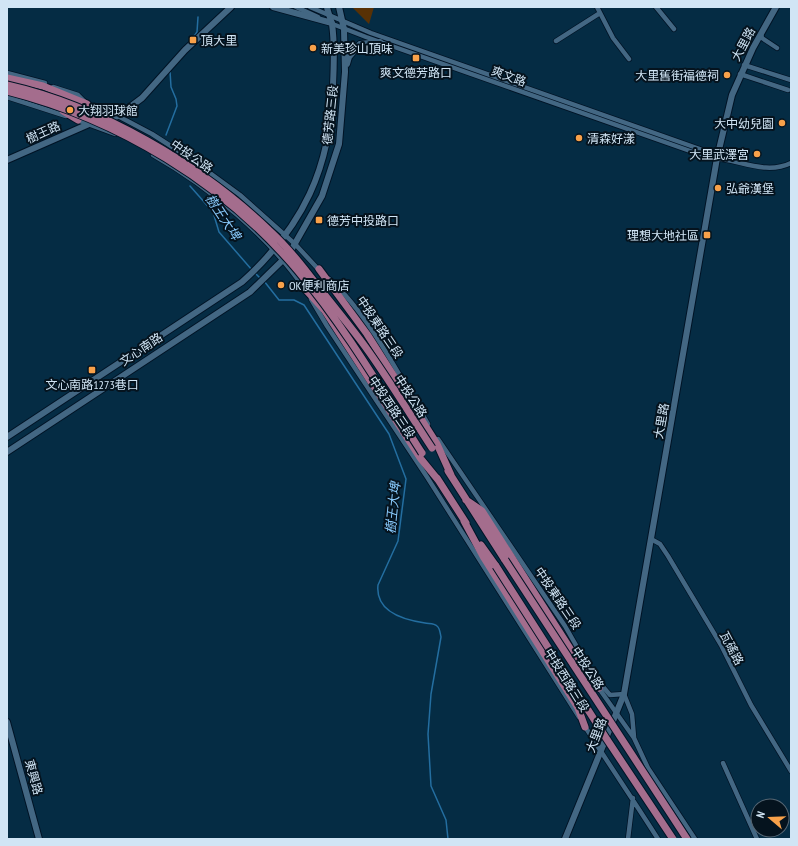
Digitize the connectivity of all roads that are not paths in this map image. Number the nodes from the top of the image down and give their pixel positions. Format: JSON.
{"nodes":[{"id":1,"x":231,"y":7,"type":"edge"},
{"id":2,"x":273,"y":7,"type":"edge"},
{"id":3,"x":296,"y":7,"type":"edge"},
{"id":4,"x":310,"y":7,"type":"edge"},
{"id":5,"x":327,"y":7,"type":"edge"},
{"id":6,"x":339,"y":7,"type":"edge"},
{"id":7,"x":597,"y":7,"type":"edge"},
{"id":8,"x":656,"y":7,"type":"edge"},
{"id":9,"x":776,"y":7,"type":"edge"},
{"id":10,"x":600,"y":14,"type":"junction"},
{"id":11,"x":329,"y":16,"type":"junction"},
{"id":12,"x":342,"y":21,"type":"junction"},
{"id":13,"x":332,"y":23,"type":"junction"},
{"id":14,"x":344,"y":28,"type":"junction"},
{"id":15,"x":674,"y":29,"type":"dead end"},
{"id":16,"x":761,"y":34,"type":"junction"},
{"id":17,"x":380,"y":42,"type":"junction"},
{"id":18,"x":556,"y":42,"type":"dead end"},
{"id":19,"x":777,"y":48,"type":"dead end"},
{"id":20,"x":629,"y":60,"type":"dead end"},
{"id":21,"x":744,"y":65,"type":"junction"},
{"id":22,"x":345,"y":72,"type":"junction"},
{"id":23,"x":7,"y":73,"type":"edge"},
{"id":24,"x":740,"y":74,"type":"junction"},
{"id":25,"x":7,"y":78,"type":"edge"},
{"id":26,"x":791,"y":80,"type":"edge"},
{"id":27,"x":7,"y":85,"type":"edge"},
{"id":28,"x":788,"y":90,"type":"dead end"},
{"id":29,"x":7,"y":91,"type":"edge"},
{"id":30,"x":7,"y":96,"type":"edge"},
{"id":31,"x":87,"y":104,"type":"junction"},
{"id":32,"x":118,"y":116,"type":"junction"},
{"id":33,"x":78,"y":120,"type":"joint"},
{"id":34,"x":89,"y":124,"type":"junction"},
{"id":35,"x":166,"y":142,"type":"junction"},
{"id":36,"x":156,"y":156,"type":"junction"},
{"id":37,"x":717,"y":158,"type":"junction"},
{"id":38,"x":7,"y":160,"type":"edge"},
{"id":39,"x":791,"y":164,"type":"edge"},
{"id":40,"x":286,"y":235,"type":"junction"},
{"id":41,"x":295,"y":244,"type":"junction"},
{"id":42,"x":273,"y":251,"type":"junction"},
{"id":43,"x":283,"y":261,"type":"junction"},
{"id":44,"x":319,"y":270,"type":"junction"},
{"id":45,"x":305,"y":289,"type":"junction"},
{"id":46,"x":7,"y":437,"type":"edge"},
{"id":47,"x":7,"y":452,"type":"edge"},
{"id":48,"x":451,"y":474,"type":"junction"},
{"id":49,"x":438,"y":481,"type":"junction"},
{"id":50,"x":466,"y":500,"type":"junction"},
{"id":51,"x":464,"y":521,"type":"junction"},
{"id":52,"x":651,"y":539,"type":"junction"},
{"id":53,"x":594,"y":675,"type":"junction"},
{"id":54,"x":599,"y":688,"type":"junction"},
{"id":55,"x":624,"y":694,"type":"junction"},
{"id":56,"x":617,"y":713,"type":"junction"},
{"id":57,"x":7,"y":722,"type":"edge"},
{"id":58,"x":586,"y":727,"type":"junction"},
{"id":59,"x":634,"y":738,"type":"junction"},
{"id":60,"x":601,"y":754,"type":"junction"},
{"id":61,"x":722,"y":763,"type":"dead end"},
{"id":62,"x":791,"y":771,"type":"edge"},
{"id":63,"x":633,"y":798,"type":"junction"},
{"id":64,"x":39,"y":839,"type":"edge"},
{"id":65,"x":565,"y":839,"type":"edge"},
{"id":66,"x":628,"y":839,"type":"edge"},
{"id":67,"x":658,"y":839,"type":"edge"},
{"id":68,"x":673,"y":839,"type":"edge"},
{"id":69,"x":687,"y":839,"type":"edge"},
{"id":70,"x":695,"y":839,"type":"edge"},
{"id":71,"x":757,"y":839,"type":"edge"}],
"edges":[{"from":1,"to":32,"type":"street","name":"樹王路"},
{"from":2,"to":13,"type":"street"},
{"from":3,"to":13,"type":"street","name":"爽文路"},
{"from":4,"to":11,"type":"street","name":"爽文路"},
{"from":5,"to":11,"type":"street"},
{"from":6,"to":12,"type":"street","name":"德芳路三段"},
{"from":7,"to":10,"type":"street"},
{"from":8,"to":15,"type":"street"},
{"from":9,"to":16,"type":"street","name":"大里路"},
{"from":10,"to":18,"type":"street"},
{"from":10,"to":20,"type":"street"},
{"from":11,"to":12,"type":"street","name":"爽文路"},
{"from":11,"to":13,"type":"street"},
{"from":12,"to":14,"type":"street","name":"德芳路三段"},
{"from":12,"to":37,"type":"street","name":"爽文路"},
{"from":13,"to":14,"type":"street","name":"爽文路"},
{"from":13,"to":40,"type":"street","name":"德芳路三段"},
{"from":14,"to":17,"type":"street","name":"爽文路"},
{"from":14,"to":22,"type":"street","name":"德芳路三段"},
{"from":16,"to":19,"type":"street"},
{"from":16,"to":21,"type":"street","name":"大里路"},
{"from":17,"to":22,"type":"street"},
{"from":17,"to":37,"type":"street","name":"爽文路"},
{"from":21,"to":24,"type":"street","name":"大里路"},
{"from":21,"to":26,"type":"street"},
{"from":22,"to":41,"type":"street","name":"德芳路三段"},
{"from":23,"to":31,"type":"street","name":"中投東路三段"},
{"from":24,"to":28,"type":"street"},
{"from":24,"to":37,"type":"street","name":"大里路"},
{"from":25,"to":31,"type":"main road"},
{"from":27,"to":48,"type":"main road","name":"中投公路","bridge":true},
{"from":29,"to":49,"type":"main road","name":"中投公路","bridge":true},
{"from":30,"to":33,"type":"main road"},
{"from":31,"to":32,"type":"street","name":"中投東路三段"},
{"from":32,"to":34,"type":"street","name":"樹王路"},
{"from":32,"to":35,"type":"street","name":"中投東路三段"},
{"from":33,"to":34,"type":"street","name":"中投西路三段"},
{"from":34,"to":36,"type":"street","name":"中投西路三段"},
{"from":34,"to":38,"type":"street","name":"樹王路"},
{"from":35,"to":36,"type":"street"},
{"from":35,"to":40,"type":"street","name":"中投東路三段"},
{"from":36,"to":42,"type":"street","name":"中投西路三段"},
{"from":37,"to":39,"type":"street","name":"爽文路"},
{"from":37,"to":52,"type":"street","name":"大里路"},
{"from":40,"to":41,"type":"street","name":"中投東路三段"},
{"from":40,"to":42,"type":"street","name":"德芳路三段"},
{"from":41,"to":43,"type":"street","name":"德芳路三段"},
{"from":41,"to":44,"type":"street","name":"中投東路三段"},
{"from":42,"to":43,"type":"street","name":"中投西路三段"},
{"from":42,"to":46,"type":"street","name":"文心南路"},
{"from":43,"to":45,"type":"street","name":"中投西路三段"},
{"from":43,"to":47,"type":"street","name":"文心南路"},
{"from":44,"to":48,"type":"main road"},
{"from":44,"to":53,"type":"street","name":"中投東路三段"},
{"from":45,"to":49,"type":"main road"},
{"from":45,"to":58,"type":"street","name":"中投西路三段"},
{"from":48,"to":50,"type":"main road","name":"中投公路"},
{"from":49,"to":51,"type":"main road","name":"中投公路"},
{"from":50,"to":54,"type":"main road"},
{"from":50,"to":69,"type":"main road","name":"中投公路","bridge":true},
{"from":51,"to":58,"type":"main road"},
{"from":51,"to":68,"type":"main road","name":"中投公路","bridge":true},
{"from":52,"to":55,"type":"street","name":"大里路"},
{"from":52,"to":62,"type":"street","name":"瓦磘路"},
{"from":53,"to":54,"type":"street","name":"中投東路三段"},
{"from":53,"to":55,"type":"street"},
{"from":54,"to":56,"type":"street","name":"中投東路三段"},
{"from":55,"to":56,"type":"street","name":"大里路"},
{"from":55,"to":59,"type":"street"},
{"from":56,"to":59,"type":"street","name":"中投東路三段"},
{"from":56,"to":60,"type":"street","name":"大里路"},
{"from":57,"to":64,"type":"street","name":"東興路"},
{"from":58,"to":60,"type":"street","name":"中投西路三段"},
{"from":59,"to":70,"type":"street","name":"中投東路三段"},
{"from":60,"to":63,"type":"street","name":"中投西路三段"},
{"from":60,"to":65,"type":"street","name":"大里路"},
{"from":61,"to":71,"type":"street"},
{"from":63,"to":66,"type":"street"},
{"from":63,"to":67,"type":"street","name":"中投西路三段"}]}
